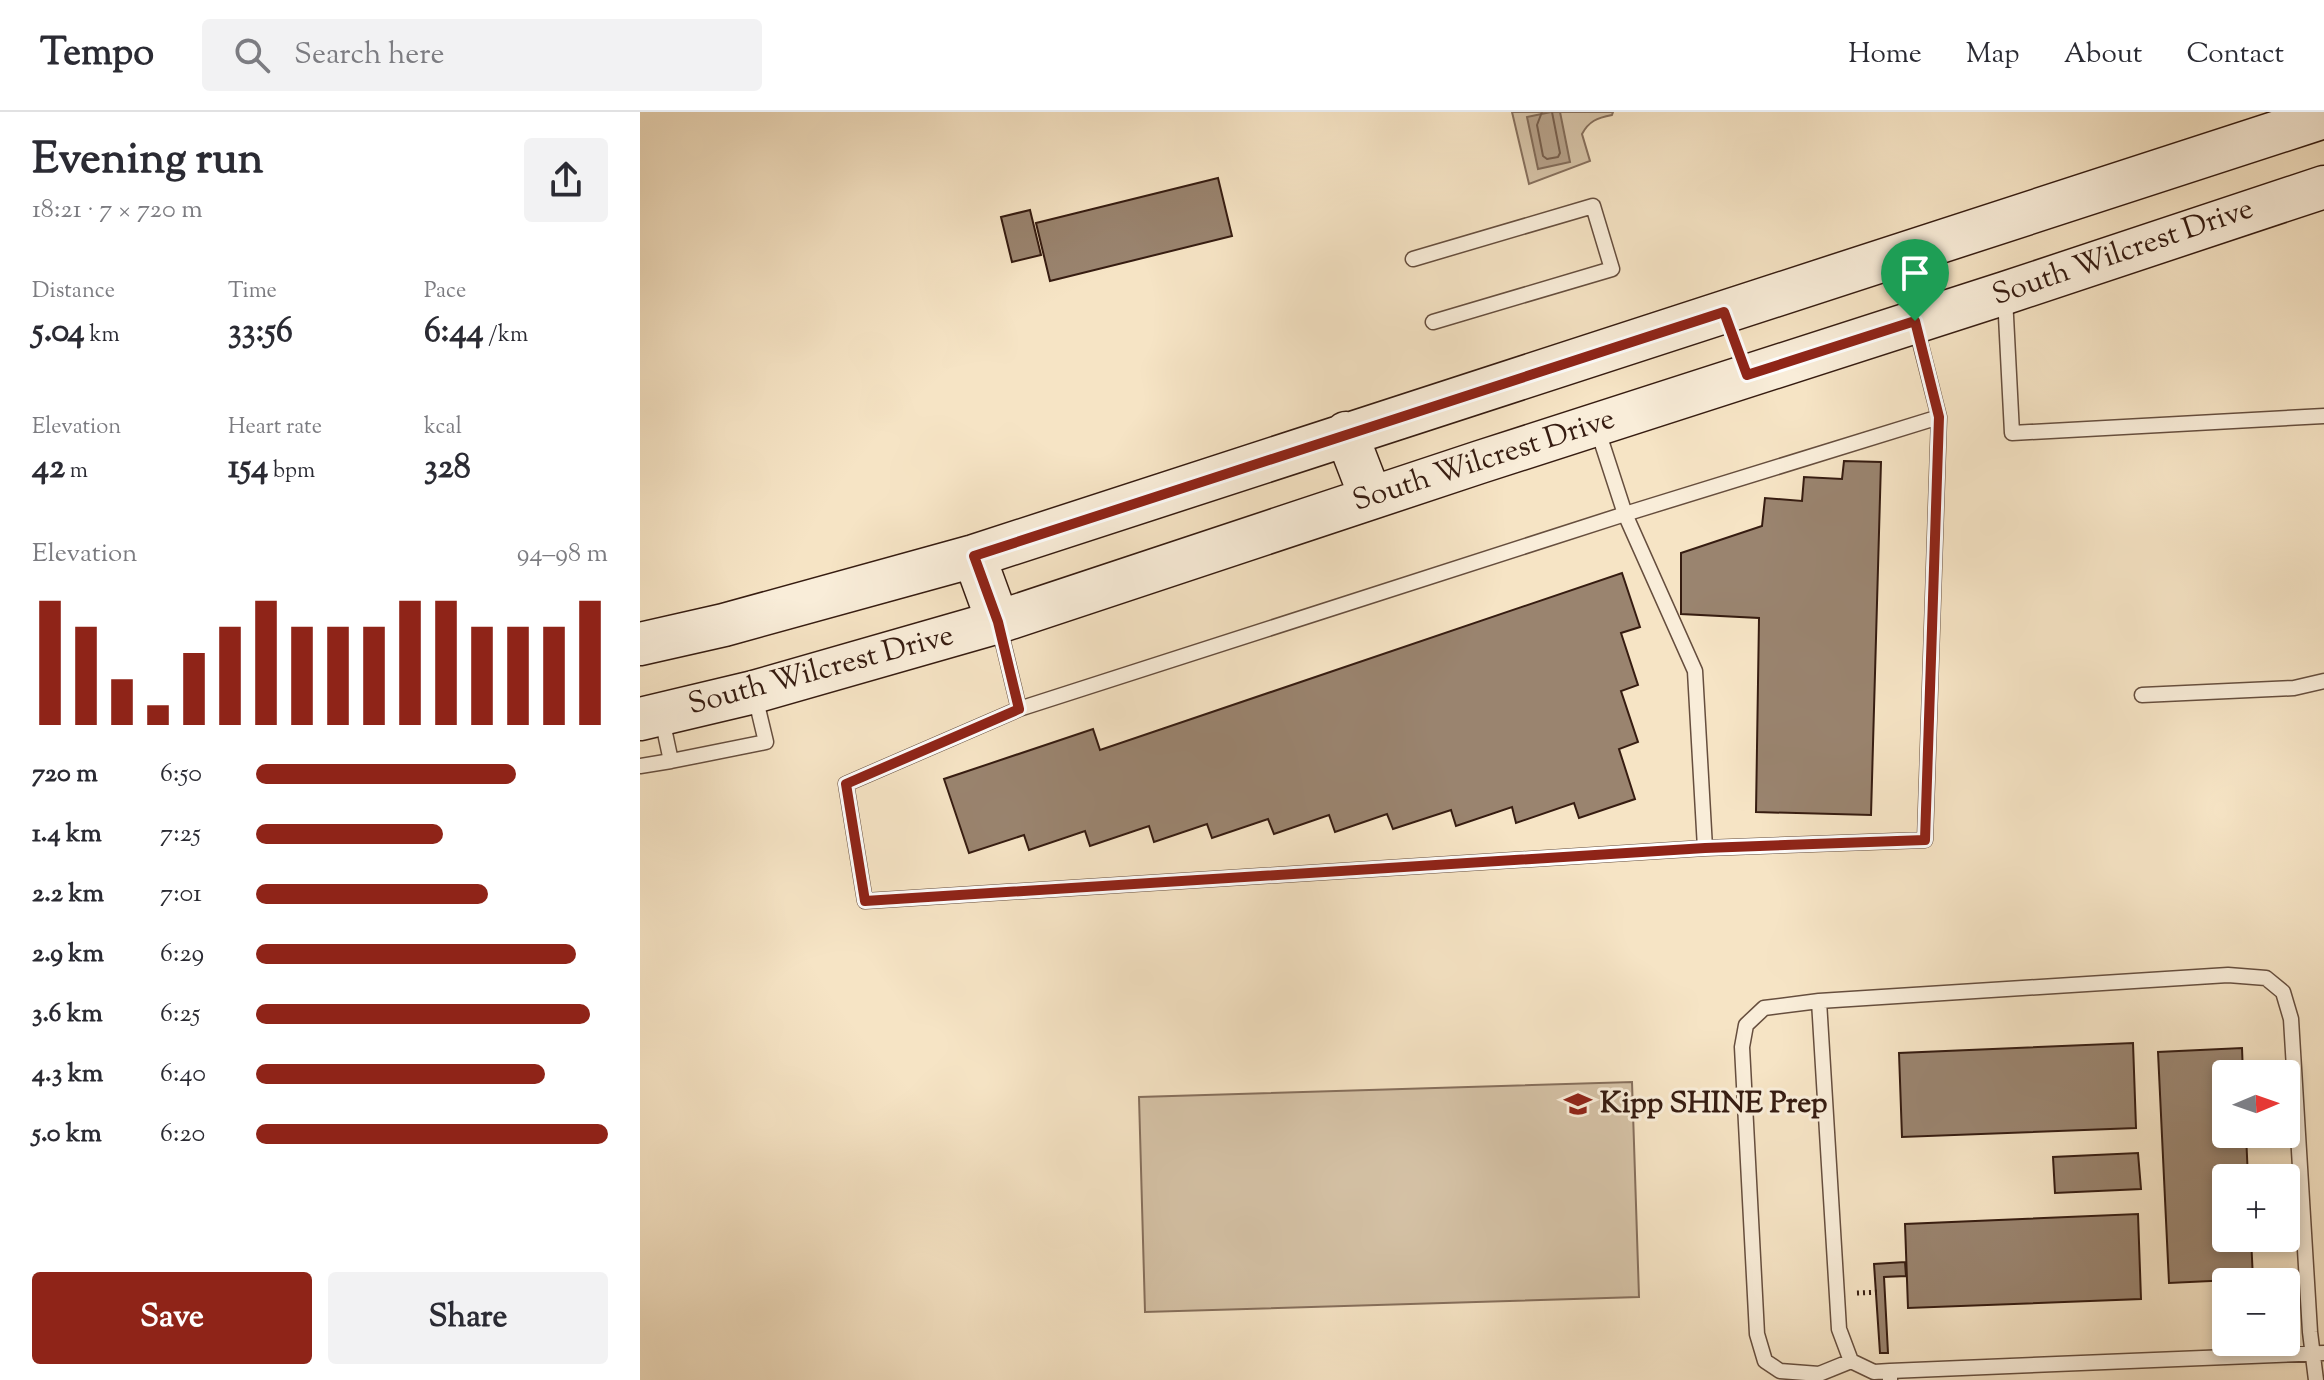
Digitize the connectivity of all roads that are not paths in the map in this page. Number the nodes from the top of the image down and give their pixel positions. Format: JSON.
{"nodes":[{"id":1,"x":2324,"y":117,"type":"edge"},
{"id":2,"x":2324,"y":187,"type":"edge"},
{"id":3,"x":1413,"y":259,"type":"dead end"},
{"id":4,"x":2005,"y":293,"type":"junction"},
{"id":5,"x":1724,"y":312,"type":"junction"},
{"id":6,"x":1915,"y":321,"type":"junction"},
{"id":7,"x":1433,"y":322,"type":"dead end"},
{"id":8,"x":1747,"y":375,"type":"junction"},
{"id":9,"x":2324,"y":416,"type":"edge"},
{"id":10,"x":1939,"y":417,"type":"junction"},
{"id":11,"x":1596,"y":424,"type":"junction"},
{"id":12,"x":1346,"y":433,"type":"junction"},
{"id":13,"x":1371,"y":498,"type":"junction"},
{"id":14,"x":1625,"y":514,"type":"junction"},
{"id":15,"x":974,"y":556,"type":"junction"},
{"id":16,"x":998,"y":622,"type":"junction"},
{"id":17,"x":640,"y":644,"type":"edge"},
{"id":18,"x":2324,"y":681,"type":"edge"},
{"id":19,"x":754,"y":692,"type":"junction"},
{"id":20,"x":2142,"y":695,"type":"dead end"},
{"id":21,"x":1019,"y":709,"type":"junction"},
{"id":22,"x":650,"y":717,"type":"edge"},
{"id":23,"x":671,"y":761,"type":"junction"},
{"id":24,"x":640,"y":766,"type":"edge"},
{"id":25,"x":1705,"y":848,"type":"junction"},
{"id":26,"x":1819,"y":1001,"type":"junction"},
{"id":27,"x":2318,"y":1354,"type":"edge"},
{"id":28,"x":1851,"y":1361,"type":"junction"},
{"id":29,"x":1890,"y":1376,"type":"edge"},
{"id":30,"x":2316,"y":1380,"type":"edge"}],
"edges":[{"from":1,"to":5,"type":"main road"},
{"from":2,"to":4,"type":"main road","name":"South Wilcrest Drive"},
{"from":3,"to":7,"type":"lane"},
{"from":4,"to":6,"type":"main road","name":"South Wilcrest Drive"},
{"from":4,"to":9,"type":"lane"},
{"from":5,"to":8,"type":"main road"},
{"from":5,"to":12,"type":"main road"},
{"from":6,"to":8,"type":"main road","name":"South Wilcrest Drive"},
{"from":6,"to":10,"type":"lane"},
{"from":8,"to":11,"type":"main road","name":"South Wilcrest Drive"},
{"from":10,"to":14,"type":"lane"},
{"from":10,"to":25,"type":"lane"},
{"from":11,"to":13,"type":"main road","name":"South Wilcrest Drive"},
{"from":11,"to":14,"type":"lane"},
{"from":12,"to":13,"type":"main road"},
{"from":12,"to":15,"type":"main road"},
{"from":13,"to":16,"type":"main road","name":"South Wilcrest Drive"},
{"from":14,"to":21,"type":"lane"},
{"from":14,"to":25,"type":"lane"},
{"from":15,"to":16,"type":"main road"},
{"from":15,"to":17,"type":"main road"},
{"from":16,"to":19,"type":"main road","name":"South Wilcrest Drive"},
{"from":16,"to":21,"type":"lane"},
{"from":18,"to":20,"type":"lane"},
{"from":19,"to":22,"type":"main road","name":"South Wilcrest Drive"},
{"from":19,"to":23,"type":"lane"},
{"from":21,"to":25,"type":"lane"},
{"from":22,"to":23,"type":"lane"},
{"from":23,"to":24,"type":"lane"},
{"from":26,"to":27,"type":"lane"},
{"from":26,"to":28,"type":"lane"},
{"from":26,"to":28,"type":"lane"},
{"from":27,"to":29,"type":"lane"},
{"from":27,"to":30,"type":"lane"},
{"from":28,"to":29,"type":"lane"}]}
